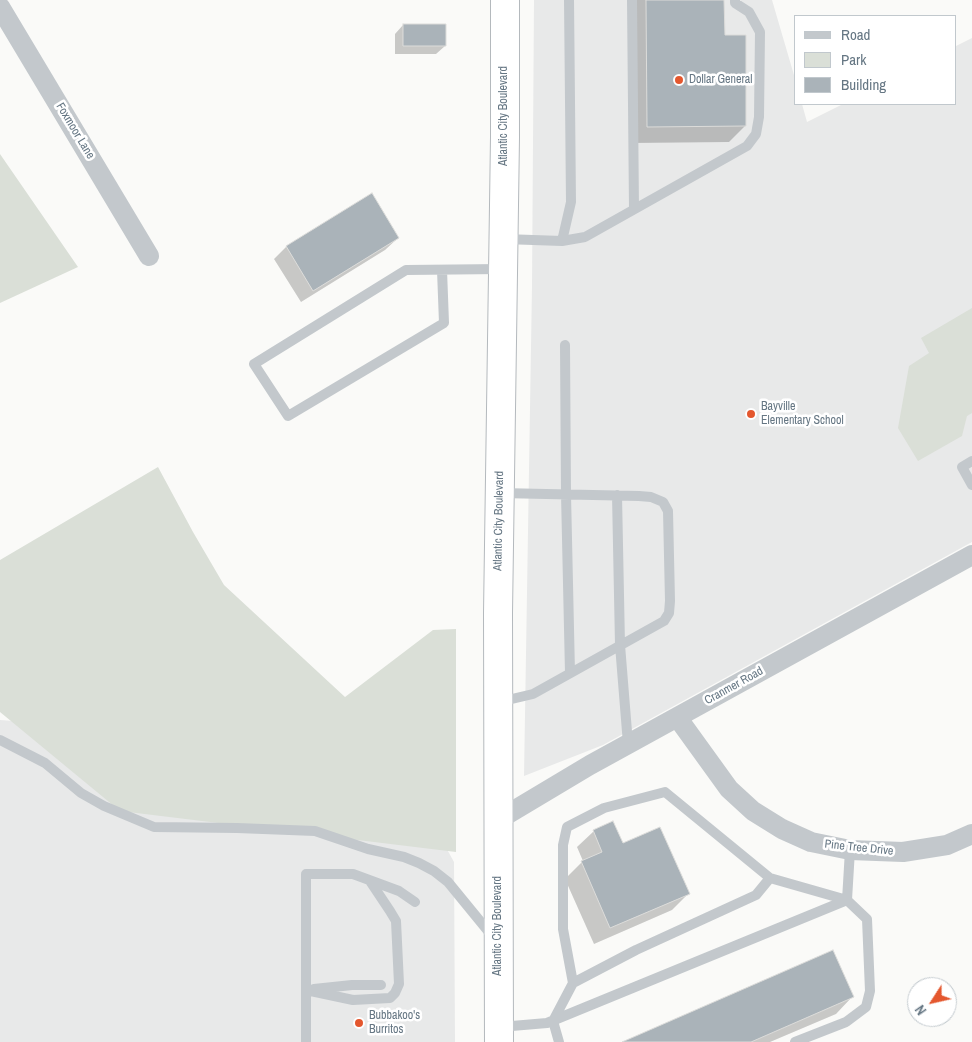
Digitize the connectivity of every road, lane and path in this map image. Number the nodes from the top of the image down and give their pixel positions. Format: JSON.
{"nodes":[{"id":1,"x":505,"y":0,"type":"edge"},
{"id":2,"x":569,"y":0,"type":"edge"},
{"id":3,"x":632,"y":0,"type":"edge"},
{"id":4,"x":735,"y":0,"type":"edge"},
{"id":5,"x":0,"y":7,"type":"edge"},
{"id":6,"x":634,"y":209,"type":"junction"},
{"id":7,"x":503,"y":238,"type":"junction"},
{"id":8,"x":562,"y":241,"type":"junction"},
{"id":9,"x":149,"y":256,"type":"dead end"},
{"id":10,"x":503,"y":269,"type":"junction"},
{"id":11,"x":442,"y":270,"type":"junction"},
{"id":12,"x":565,"y":345,"type":"dead end"},
{"id":13,"x":972,"y":461,"type":"edge"},
{"id":14,"x":972,"y":484,"type":"edge"},
{"id":15,"x":500,"y":493,"type":"junction"},
{"id":16,"x":566,"y":494,"type":"junction"},
{"id":17,"x":617,"y":496,"type":"junction"},
{"id":18,"x":972,"y":555,"type":"edge"},
{"id":19,"x":620,"y":645,"type":"junction"},
{"id":20,"x":570,"y":674,"type":"junction"},
{"id":21,"x":498,"y":703,"type":"junction"},
{"id":22,"x":677,"y":717,"type":"junction"},
{"id":23,"x":0,"y":740,"type":"edge"},
{"id":24,"x":628,"y":744,"type":"junction"},
{"id":25,"x":498,"y":820,"type":"junction"},
{"id":26,"x":972,"y":834,"type":"edge"},
{"id":27,"x":850,"y":850,"type":"junction"},
{"id":28,"x":770,"y":878,"type":"junction"},
{"id":29,"x":370,"y":880,"type":"junction"},
{"id":30,"x":847,"y":900,"type":"junction"},
{"id":31,"x":415,"y":902,"type":"dead end"},
{"id":32,"x":498,"y":943,"type":"junction"},
{"id":33,"x":573,"y":983,"type":"junction"},
{"id":34,"x":382,"y":985,"type":"dead end"},
{"id":35,"x":306,"y":990,"type":"junction"},
{"id":36,"x":553,"y":1021,"type":"junction"},
{"id":37,"x":499,"y":1034,"type":"edge"},
{"id":38,"x":306,"y":1042,"type":"edge"},
{"id":39,"x":559,"y":1042,"type":"edge"},
{"id":40,"x":795,"y":1042,"type":"edge"}],
"edges":[{"from":1,"to":7,"type":"highway","name":"Atlantic City Boulevard"},
{"from":2,"to":8,"type":"lane"},
{"from":3,"to":6,"type":"lane"},
{"from":4,"to":6,"type":"lane"},
{"from":5,"to":9,"type":"street","name":"Foxmoor Lane"},
{"from":6,"to":8,"type":"lane"},
{"from":7,"to":8,"type":"lane"},
{"from":7,"to":10,"type":"highway","name":"Atlantic City Boulevard"},
{"from":10,"to":11,"type":"lane"},
{"from":10,"to":15,"type":"highway","name":"Atlantic City Boulevard"},
{"from":11,"to":11,"type":"lane"},
{"from":12,"to":16,"type":"lane"},
{"from":13,"to":14,"type":"lane"},
{"from":15,"to":16,"type":"lane"},
{"from":15,"to":21,"type":"highway","name":"Atlantic City Boulevard"},
{"from":16,"to":17,"type":"lane"},
{"from":16,"to":20,"type":"lane"},
{"from":17,"to":19,"type":"lane"},
{"from":17,"to":19,"type":"lane"},
{"from":18,"to":22,"type":"street","name":"Cranmer Road"},
{"from":19,"to":20,"type":"lane"},
{"from":19,"to":24,"type":"lane"},
{"from":20,"to":21,"type":"lane"},
{"from":21,"to":25,"type":"highway","name":"Atlantic City Boulevard"},
{"from":22,"to":24,"type":"street","name":"Cranmer Road"},
{"from":22,"to":27,"type":"street","name":"Pine Tree Drive"},
{"from":23,"to":32,"type":"lane"},
{"from":24,"to":25,"type":"street","name":"Cranmer Road"},
{"from":25,"to":32,"type":"highway","name":"Atlantic City Boulevard"},
{"from":26,"to":27,"type":"street","name":"Pine Tree Drive"},
{"from":27,"to":30,"type":"lane"},
{"from":28,"to":30,"type":"lane"},
{"from":28,"to":33,"type":"lane"},
{"from":28,"to":33,"type":"lane"},
{"from":29,"to":31,"type":"lane"},
{"from":29,"to":35,"type":"lane"},
{"from":29,"to":35,"type":"lane"},
{"from":30,"to":36,"type":"lane"},
{"from":30,"to":40,"type":"lane"},
{"from":32,"to":37,"type":"highway","name":"Atlantic City Boulevard"},
{"from":33,"to":36,"type":"lane"},
{"from":34,"to":35,"type":"lane"},
{"from":35,"to":38,"type":"lane"},
{"from":36,"to":37,"type":"lane"},
{"from":36,"to":39,"type":"lane"}]}
